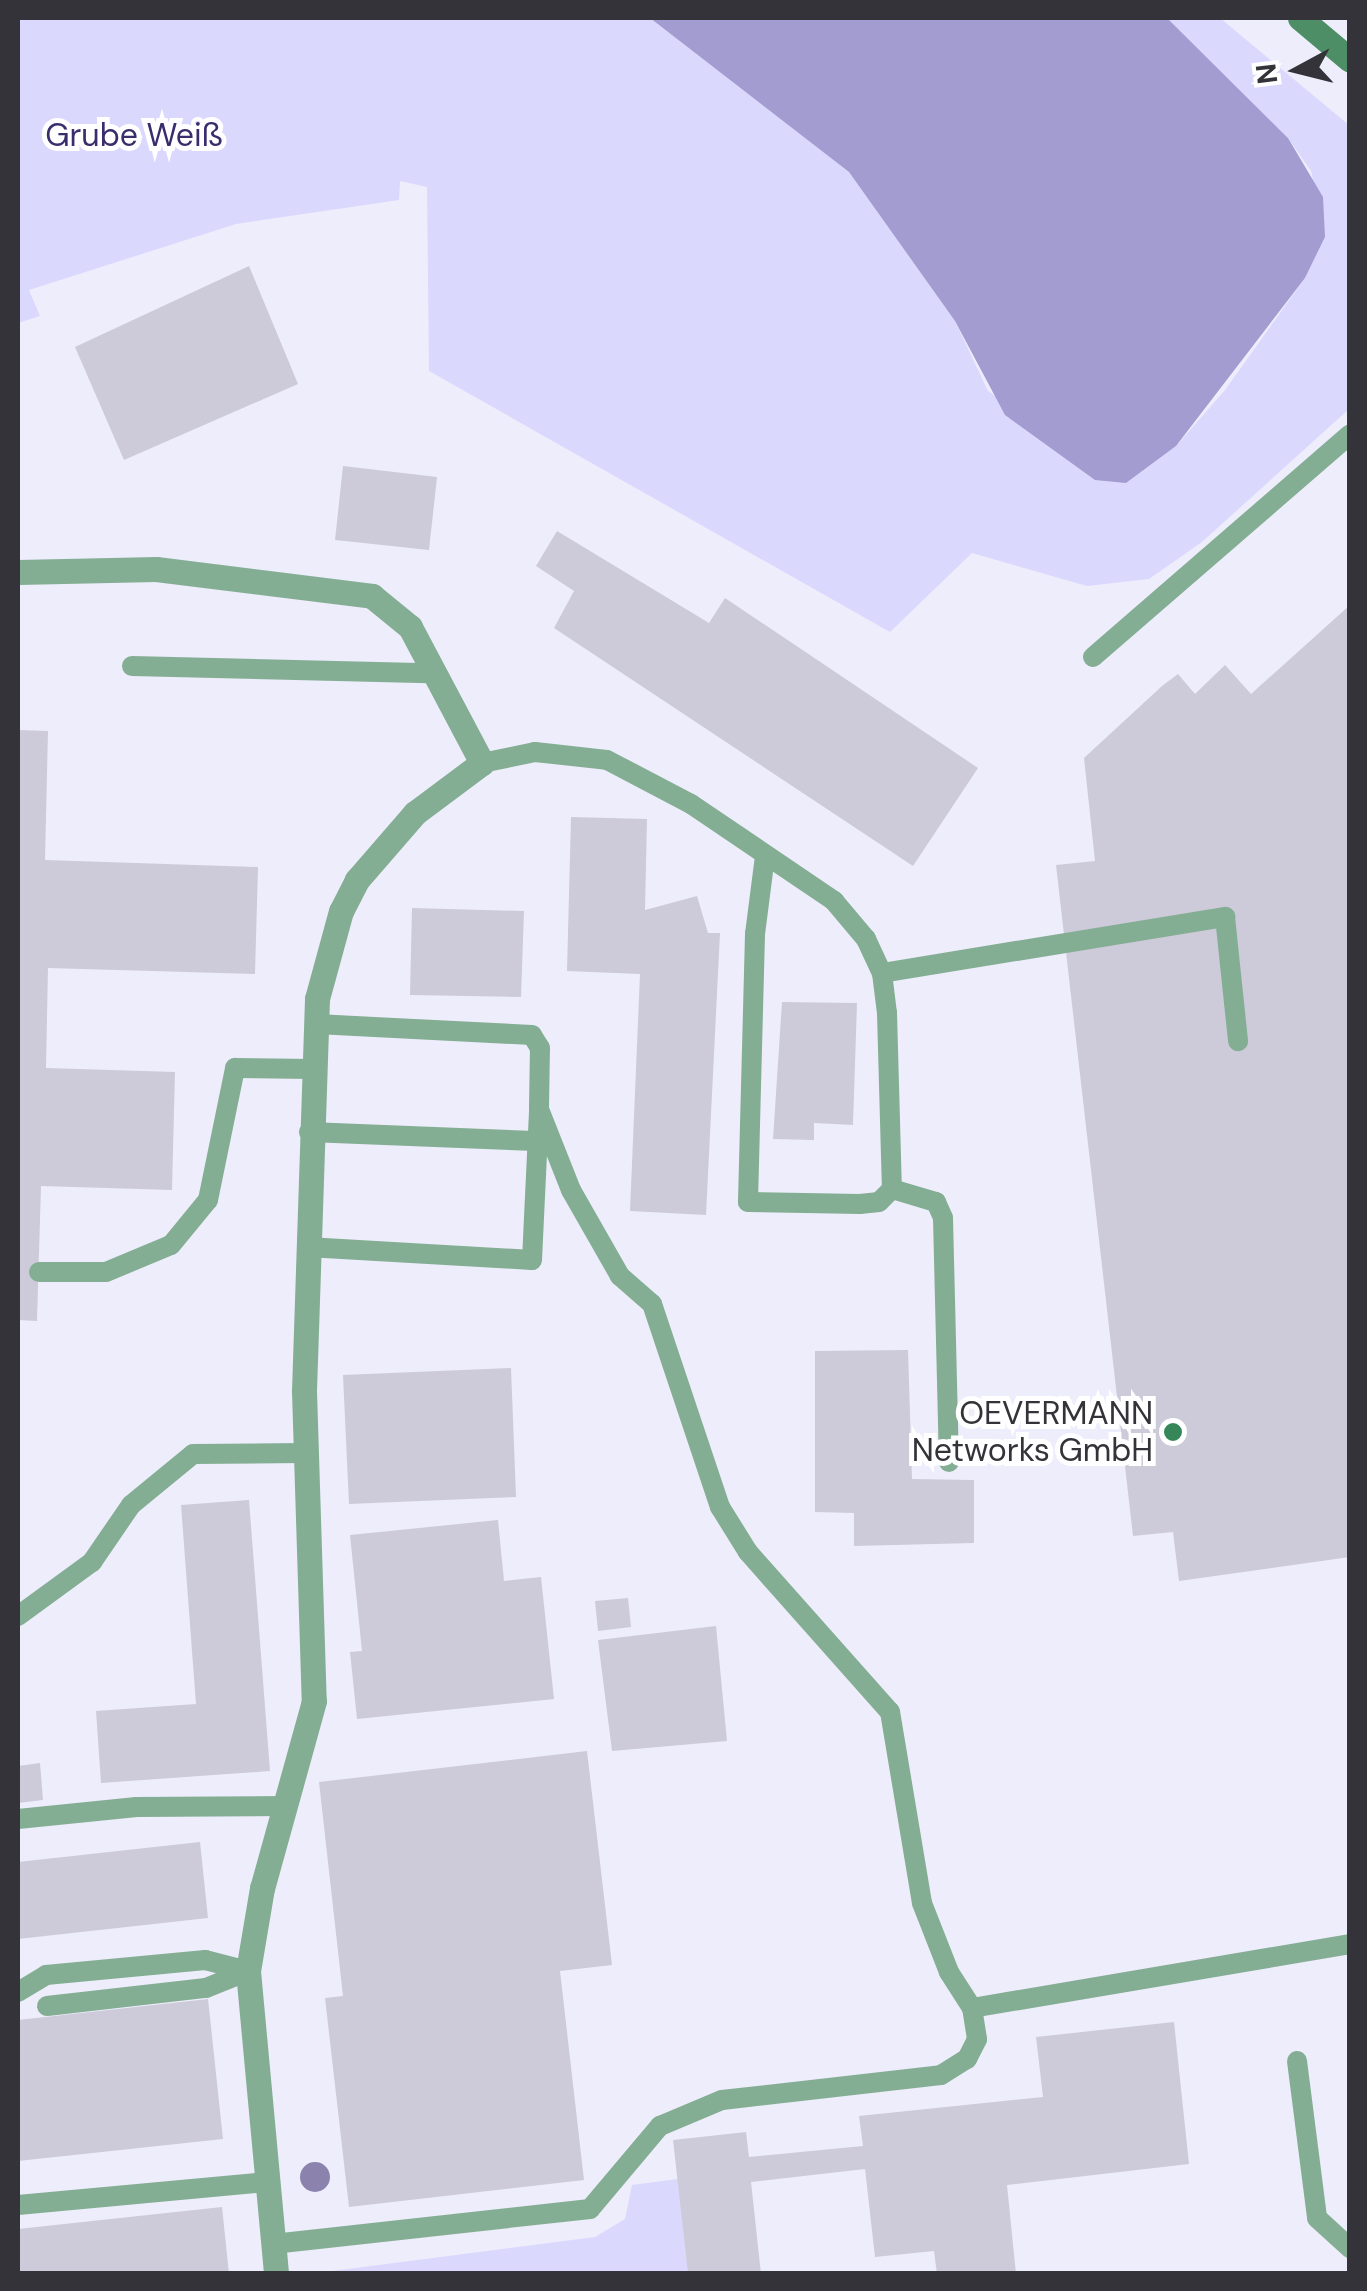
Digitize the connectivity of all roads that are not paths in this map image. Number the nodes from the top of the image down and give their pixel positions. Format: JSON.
{"nodes":[{"id":1,"x":1300,"y":18,"type":"edge"},
{"id":2,"x":1350,"y":60,"type":"edge"},
{"id":3,"x":1350,"y":434,"type":"edge"},
{"id":4,"x":18,"y":572,"type":"edge"},
{"id":5,"x":1093,"y":657,"type":"dead end"},
{"id":6,"x":132,"y":666,"type":"dead end"},
{"id":7,"x":430,"y":673,"type":"junction"},
{"id":8,"x":482,"y":763,"type":"junction"},
{"id":9,"x":765,"y":856,"type":"junction"},
{"id":10,"x":882,"y":973,"type":"junction"},
{"id":11,"x":316,"y":1024,"type":"junction"},
{"id":12,"x":1238,"y":1041,"type":"dead end"},
{"id":13,"x":313,"y":1068,"type":"junction"},
{"id":14,"x":540,"y":1109,"type":"junction"},
{"id":15,"x":309,"y":1132,"type":"junction"},
{"id":16,"x":536,"y":1141,"type":"junction"},
{"id":17,"x":892,"y":1189,"type":"junction"},
{"id":18,"x":307,"y":1247,"type":"junction"},
{"id":19,"x":39,"y":1272,"type":"dead end"},
{"id":20,"x":305,"y":1453,"type":"junction"},
{"id":21,"x":950,"y":1462,"type":"dead end"},
{"id":22,"x":18,"y":1616,"type":"edge"},
{"id":23,"x":286,"y":1806,"type":"junction"},
{"id":24,"x":18,"y":1819,"type":"edge"},
{"id":25,"x":1350,"y":1944,"type":"edge"},
{"id":26,"x":248,"y":1971,"type":"junction"},
{"id":27,"x":18,"y":1992,"type":"edge"},
{"id":28,"x":47,"y":2006,"type":"dead end"},
{"id":29,"x":972,"y":2008,"type":"junction"},
{"id":30,"x":1297,"y":2061,"type":"dead end"},
{"id":31,"x":267,"y":2182,"type":"junction"},
{"id":32,"x":18,"y":2206,"type":"edge"},
{"id":33,"x":273,"y":2244,"type":"junction"},
{"id":34,"x":1350,"y":2248,"type":"edge"},
{"id":35,"x":276,"y":2274,"type":"edge"}],
"edges":[{"from":1,"to":2,"type":"main road"},
{"from":3,"to":5,"type":"lane"},
{"from":4,"to":7,"type":"street"},
{"from":6,"to":7,"type":"lane"},
{"from":7,"to":8,"type":"street"},
{"from":8,"to":9,"type":"lane"},
{"from":8,"to":11,"type":"street"},
{"from":9,"to":10,"type":"lane"},
{"from":9,"to":17,"type":"lane"},
{"from":10,"to":12,"type":"lane"},
{"from":10,"to":17,"type":"lane"},
{"from":11,"to":13,"type":"street"},
{"from":11,"to":14,"type":"lane"},
{"from":13,"to":15,"type":"street"},
{"from":13,"to":19,"type":"lane"},
{"from":14,"to":16,"type":"lane"},
{"from":14,"to":29,"type":"lane"},
{"from":15,"to":16,"type":"lane"},
{"from":15,"to":18,"type":"street"},
{"from":16,"to":18,"type":"lane"},
{"from":17,"to":21,"type":"lane"},
{"from":18,"to":20,"type":"street"},
{"from":20,"to":22,"type":"lane"},
{"from":20,"to":23,"type":"street"},
{"from":23,"to":24,"type":"lane"},
{"from":23,"to":26,"type":"street"},
{"from":25,"to":29,"type":"lane"},
{"from":26,"to":27,"type":"lane"},
{"from":26,"to":28,"type":"lane"},
{"from":26,"to":31,"type":"street"},
{"from":29,"to":33,"type":"lane"},
{"from":30,"to":34,"type":"lane"},
{"from":31,"to":32,"type":"lane"},
{"from":31,"to":33,"type":"street"},
{"from":33,"to":35,"type":"street"}]}
